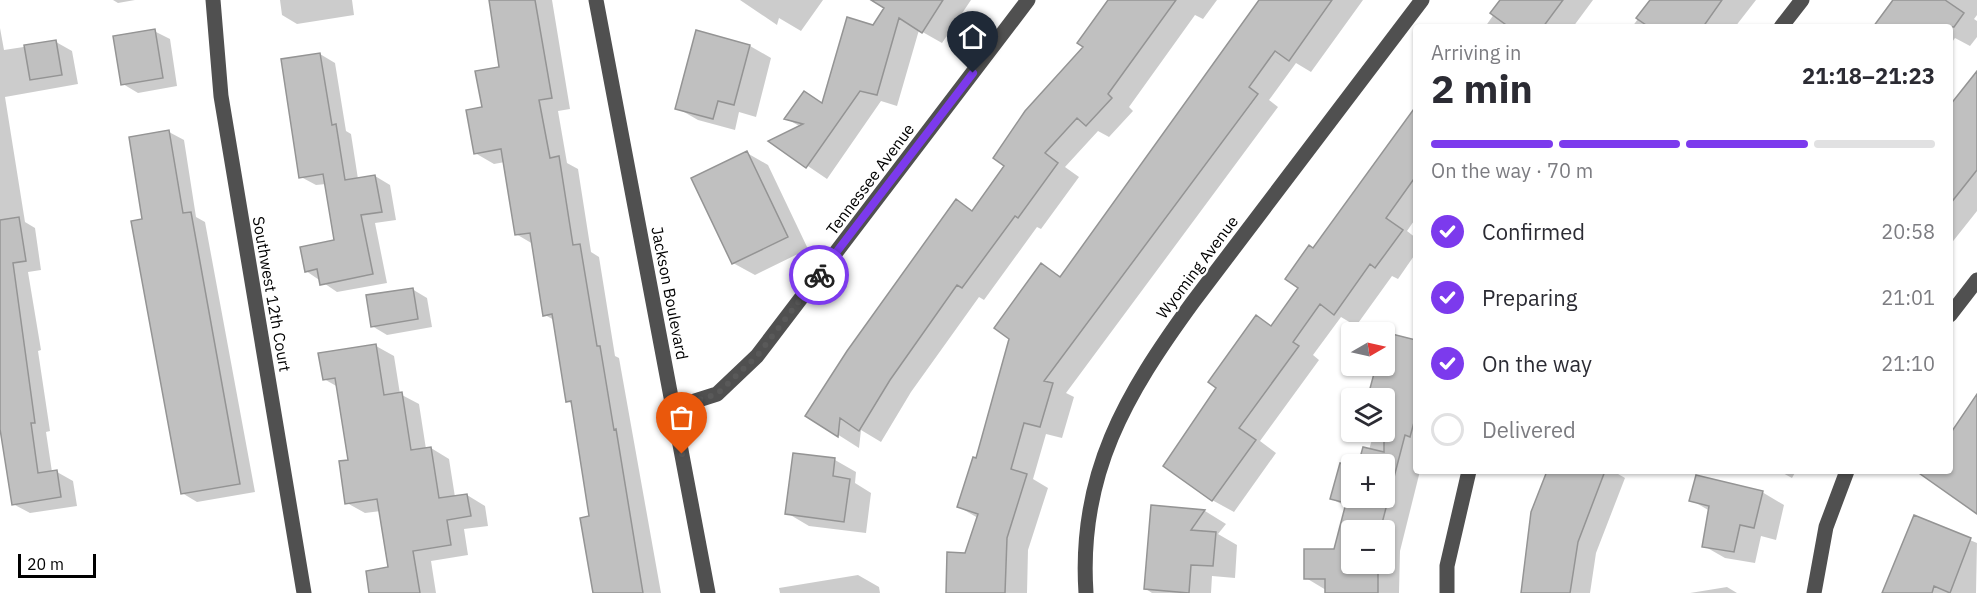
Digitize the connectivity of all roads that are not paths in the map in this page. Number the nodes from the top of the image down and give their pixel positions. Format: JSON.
{"nodes":[{"id":1,"x":213,"y":0,"type":"edge"},
{"id":2,"x":596,"y":0,"type":"edge"},
{"id":3,"x":1028,"y":0,"type":"edge"},
{"id":4,"x":1422,"y":0,"type":"edge"},
{"id":5,"x":1802,"y":0,"type":"edge"},
{"id":6,"x":1783,"y":24,"type":"edge"},
{"id":7,"x":1977,"y":280,"type":"edge"},
{"id":8,"x":1953,"y":311,"type":"edge"},
{"id":9,"x":673,"y":408,"type":"junction"},
{"id":10,"x":1468,"y":474,"type":"edge"},
{"id":11,"x":1846,"y":474,"type":"edge"},
{"id":12,"x":304,"y":593,"type":"edge"},
{"id":13,"x":708,"y":593,"type":"edge"},
{"id":14,"x":1086,"y":593,"type":"edge"},
{"id":15,"x":1447,"y":593,"type":"edge"},
{"id":16,"x":1814,"y":593,"type":"edge"}],
"edges":[{"from":1,"to":12,"type":"street","name":"Southwest 12th Court"},
{"from":2,"to":9,"type":"street","name":"Jackson Boulevard"},
{"from":3,"to":9,"type":"street","name":"Tennessee Avenue"},
{"from":4,"to":14,"type":"street","name":"Wyoming Avenue"},
{"from":5,"to":6,"type":"street"},
{"from":7,"to":8,"type":"street"},
{"from":9,"to":13,"type":"street","name":"Jackson Boulevard"},
{"from":10,"to":15,"type":"street"},
{"from":11,"to":16,"type":"street"}]}
